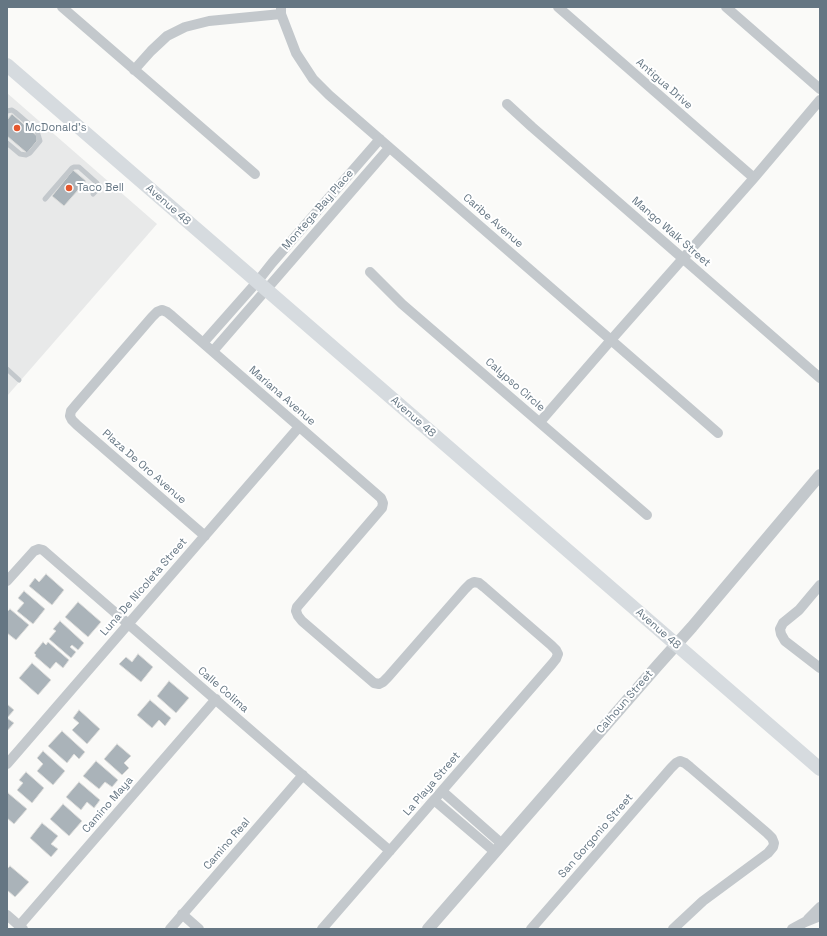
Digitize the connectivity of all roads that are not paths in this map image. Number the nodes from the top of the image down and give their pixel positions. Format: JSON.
{"nodes":[{"id":1,"x":62,"y":7,"type":"edge"},
{"id":2,"x":558,"y":7,"type":"edge"},
{"id":3,"x":726,"y":7,"type":"edge"},
{"id":4,"x":281,"y":10,"type":"edge"},
{"id":5,"x":7,"y":65,"type":"edge"},
{"id":6,"x":134,"y":70,"type":"junction"},
{"id":7,"x":820,"y":89,"type":"edge"},
{"id":8,"x":820,"y":100,"type":"edge"},
{"id":9,"x":507,"y":104,"type":"dead end"},
{"id":10,"x":7,"y":111,"type":"edge"},
{"id":11,"x":380,"y":140,"type":"junction"},
{"id":12,"x":7,"y":143,"type":"edge"},
{"id":13,"x":389,"y":148,"type":"junction"},
{"id":14,"x":255,"y":174,"type":"dead end"},
{"id":15,"x":754,"y":178,"type":"junction"},
{"id":16,"x":93,"y":194,"type":"dead end"},
{"id":17,"x":45,"y":200,"type":"dead end"},
{"id":18,"x":683,"y":258,"type":"junction"},
{"id":19,"x":370,"y":272,"type":"dead end"},
{"id":20,"x":262,"y":286,"type":"junction"},
{"id":21,"x":611,"y":340,"type":"junction"},
{"id":22,"x":204,"y":343,"type":"junction"},
{"id":23,"x":213,"y":351,"type":"junction"},
{"id":24,"x":7,"y":369,"type":"edge"},
{"id":25,"x":819,"y":374,"type":"edge"},
{"id":26,"x":19,"y":380,"type":"dead end"},
{"id":27,"x":70,"y":416,"type":"joint"},
{"id":28,"x":540,"y":422,"type":"junction"},
{"id":29,"x":299,"y":427,"type":"junction"},
{"id":30,"x":718,"y":433,"type":"dead end"},
{"id":31,"x":820,"y":475,"type":"edge"},
{"id":32,"x":647,"y":515,"type":"dead end"},
{"id":33,"x":205,"y":536,"type":"junction"},
{"id":34,"x":7,"y":581,"type":"edge"},
{"id":35,"x":820,"y":585,"type":"edge"},
{"id":36,"x":128,"y":624,"type":"junction"},
{"id":37,"x":676,"y":645,"type":"junction"},
{"id":38,"x":820,"y":668,"type":"edge"},
{"id":39,"x":379,"y":684,"type":"joint"},
{"id":40,"x":216,"y":700,"type":"junction"},
{"id":41,"x":7,"y":764,"type":"edge"},
{"id":42,"x":820,"y":769,"type":"edge"},
{"id":43,"x":303,"y":775,"type":"junction"},
{"id":44,"x":442,"y":791,"type":"junction"},
{"id":45,"x":434,"y":800,"type":"junction"},
{"id":46,"x":499,"y":848,"type":"junction"},
{"id":47,"x":390,"y":851,"type":"junction"},
{"id":48,"x":820,"y":907,"type":"edge"},
{"id":49,"x":182,"y":914,"type":"junction"},
{"id":50,"x":7,"y":915,"type":"edge"},
{"id":51,"x":820,"y":916,"type":"edge"},
{"id":52,"x":805,"y":922,"type":"junction"},
{"id":53,"x":21,"y":927,"type":"edge"},
{"id":54,"x":170,"y":929,"type":"edge"},
{"id":55,"x":199,"y":929,"type":"edge"},
{"id":56,"x":322,"y":929,"type":"edge"},
{"id":57,"x":428,"y":929,"type":"edge"},
{"id":58,"x":531,"y":929,"type":"edge"},
{"id":59,"x":673,"y":929,"type":"edge"},
{"id":60,"x":792,"y":929,"type":"edge"}],
"edges":[{"from":1,"to":6,"type":"street"},
{"from":2,"to":15,"type":"street","name":"Antigua Drive"},
{"from":3,"to":7,"type":"street"},
{"from":4,"to":6,"type":"street"},
{"from":4,"to":11,"type":"street","name":"Caribe Avenue"},
{"from":5,"to":20,"type":"main road","name":"Avenue 48"},
{"from":6,"to":14,"type":"street"},
{"from":8,"to":15,"type":"street"},
{"from":9,"to":18,"type":"street","name":"Mango Walk Street"},
{"from":10,"to":12,"type":"lane"},
{"from":11,"to":13,"type":"street","name":"Caribe Avenue"},
{"from":11,"to":20,"type":"street","name":"Montega Bay Place"},
{"from":13,"to":20,"type":"street","name":"Montega Bay Place"},
{"from":13,"to":21,"type":"street","name":"Caribe Avenue"},
{"from":15,"to":18,"type":"street"},
{"from":16,"to":17,"type":"lane"},
{"from":18,"to":21,"type":"street"},
{"from":18,"to":25,"type":"street","name":"Mango Walk Street"},
{"from":19,"to":28,"type":"street","name":"Calypso Circle"},
{"from":20,"to":22,"type":"street"},
{"from":20,"to":23,"type":"street"},
{"from":20,"to":37,"type":"main road","name":"Avenue 48"},
{"from":21,"to":28,"type":"street"},
{"from":21,"to":30,"type":"street","name":"Caribe Avenue"},
{"from":22,"to":23,"type":"street","name":"Mariana Avenue"},
{"from":22,"to":27,"type":"street","name":"Mariana Avenue"},
{"from":23,"to":29,"type":"street","name":"Mariana Avenue"},
{"from":24,"to":26,"type":"lane"},
{"from":27,"to":33,"type":"street","name":"Plaza De Oro Avenue"},
{"from":28,"to":32,"type":"street","name":"Calypso Circle"},
{"from":29,"to":33,"type":"street","name":"Luna De Nicoleta Street"},
{"from":29,"to":39,"type":"street","name":"Mariana Avenue"},
{"from":31,"to":37,"type":"street","name":"Calhoun Street"},
{"from":33,"to":36,"type":"street","name":"Luna De Nicoleta Street"},
{"from":34,"to":36,"type":"street","name":"Calle Colima"},
{"from":35,"to":38,"type":"street"},
{"from":36,"to":40,"type":"street","name":"Calle Colima"},
{"from":36,"to":41,"type":"street","name":"Luna De Nicoleta Street"},
{"from":37,"to":42,"type":"main road","name":"Avenue 48"},
{"from":37,"to":46,"type":"street","name":"Calhoun Street"},
{"from":39,"to":44,"type":"street","name":"La Playa Street"},
{"from":40,"to":43,"type":"street","name":"Calle Colima"},
{"from":40,"to":53,"type":"street","name":"Camino Maya"},
{"from":43,"to":47,"type":"street","name":"Calle Colima"},
{"from":43,"to":49,"type":"street","name":"Camino Real"},
{"from":44,"to":45,"type":"street","name":"La Playa Street"},
{"from":44,"to":46,"type":"street"},
{"from":45,"to":46,"type":"street"},
{"from":45,"to":47,"type":"street","name":"La Playa Street"},
{"from":46,"to":57,"type":"street","name":"Calhoun Street"},
{"from":47,"to":56,"type":"street","name":"La Playa Street"},
{"from":48,"to":52,"type":"street"},
{"from":49,"to":54,"type":"street","name":"Camino Real"},
{"from":49,"to":55,"type":"street"},
{"from":50,"to":53,"type":"street"},
{"from":51,"to":52,"type":"street"},
{"from":52,"to":60,"type":"street"},
{"from":58,"to":59,"type":"street","name":"San Gorgonio Street"}]}
